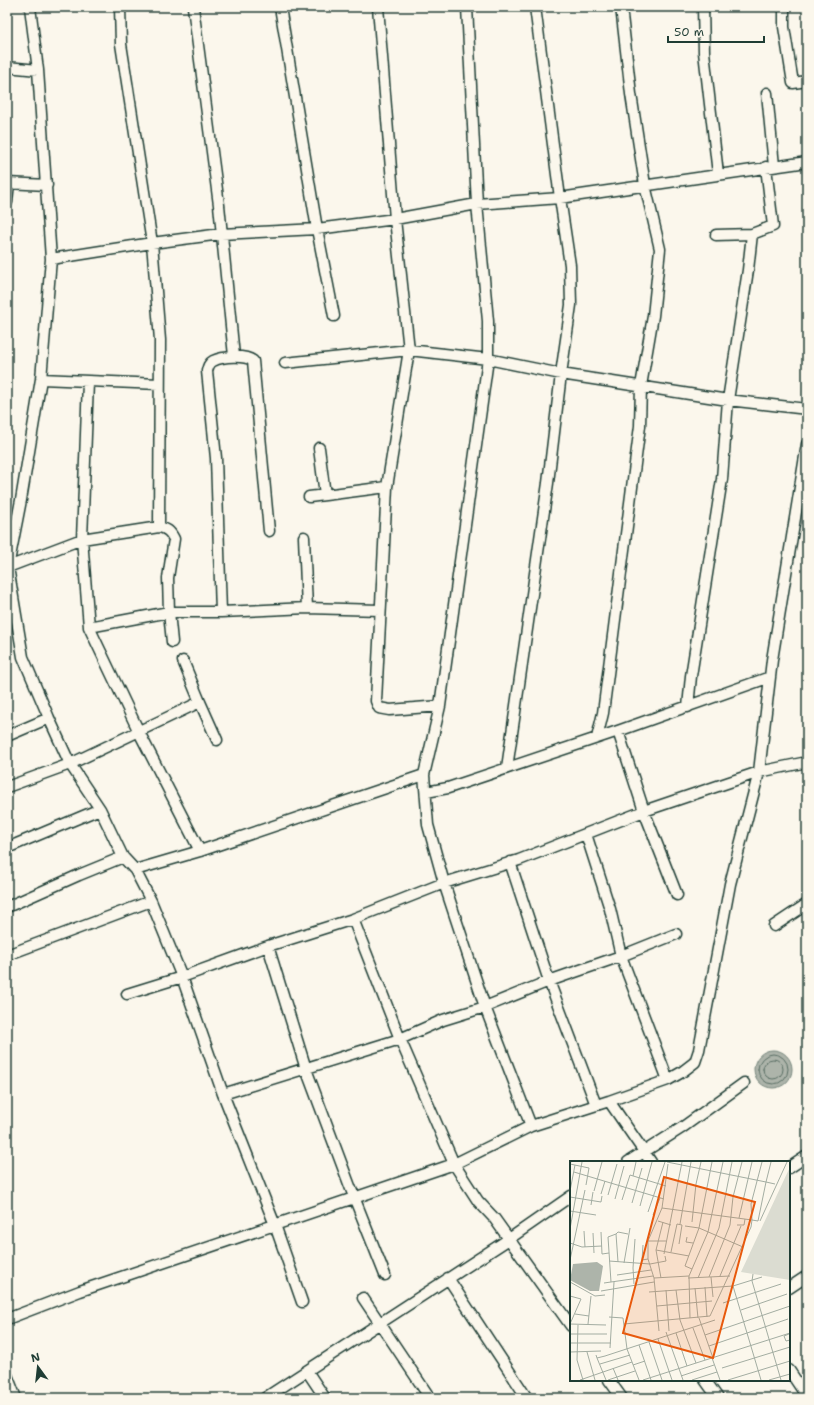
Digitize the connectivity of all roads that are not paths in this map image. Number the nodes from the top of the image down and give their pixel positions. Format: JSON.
{"nodes":[{"id":1,"x":30,"y":7,"type":"edge"},
{"id":2,"x":120,"y":7,"type":"edge"},
{"id":3,"x":193,"y":7,"type":"edge"},
{"id":4,"x":280,"y":7,"type":"edge"},
{"id":5,"x":378,"y":7,"type":"edge"},
{"id":6,"x":467,"y":7,"type":"edge"},
{"id":7,"x":535,"y":7,"type":"edge"},
{"id":8,"x":621,"y":7,"type":"edge"},
{"id":9,"x":703,"y":7,"type":"edge"},
{"id":10,"x":784,"y":7,"type":"edge"},
{"id":11,"x":7,"y":68,"type":"edge"},
{"id":12,"x":38,"y":70,"type":"junction"},
{"id":13,"x":807,"y":81,"type":"edge"},
{"id":14,"x":767,"y":93,"type":"dead end"},
{"id":15,"x":807,"y":162,"type":"edge"},
{"id":16,"x":770,"y":167,"type":"junction"},
{"id":17,"x":718,"y":174,"type":"junction"},
{"id":18,"x":8,"y":183,"type":"edge"},
{"id":19,"x":645,"y":184,"type":"junction"},
{"id":20,"x":47,"y":185,"type":"junction"},
{"id":21,"x":560,"y":198,"type":"junction"},
{"id":22,"x":7,"y":202,"type":"edge"},
{"id":23,"x":477,"y":204,"type":"junction"},
{"id":24,"x":395,"y":219,"type":"junction"},
{"id":25,"x":317,"y":229,"type":"junction"},
{"id":26,"x":221,"y":234,"type":"junction"},
{"id":27,"x":752,"y":234,"type":"junction"},
{"id":28,"x":716,"y":236,"type":"dead end"},
{"id":29,"x":152,"y":243,"type":"junction"},
{"id":30,"x":51,"y":259,"type":"junction"},
{"id":31,"x":334,"y":316,"type":"dead end"},
{"id":32,"x":409,"y":350,"type":"junction"},
{"id":33,"x":234,"y":356,"type":"junction"},
{"id":34,"x":488,"y":358,"type":"junction"},
{"id":35,"x":285,"y":363,"type":"dead end"},
{"id":36,"x":561,"y":374,"type":"junction"},
{"id":37,"x":41,"y":379,"type":"junction"},
{"id":38,"x":88,"y":382,"type":"junction"},
{"id":39,"x":159,"y":384,"type":"junction"},
{"id":40,"x":641,"y":386,"type":"junction"},
{"id":41,"x":728,"y":400,"type":"junction"},
{"id":42,"x":807,"y":409,"type":"edge"},
{"id":43,"x":807,"y":444,"type":"edge"},
{"id":44,"x":319,"y":448,"type":"dead end"},
{"id":45,"x":387,"y":487,"type":"junction"},
{"id":46,"x":325,"y":495,"type":"junction"},
{"id":47,"x":309,"y":497,"type":"dead end"},
{"id":48,"x":159,"y":527,"type":"junction"},
{"id":49,"x":269,"y":531,"type":"dead end"},
{"id":50,"x":304,"y":537,"type":"dead end"},
{"id":51,"x":82,"y":539,"type":"junction"},
{"id":52,"x":8,"y":567,"type":"edge"},
{"id":53,"x":307,"y":608,"type":"junction"},
{"id":54,"x":380,"y":610,"type":"junction"},
{"id":55,"x":169,"y":612,"type":"junction"},
{"id":56,"x":221,"y":612,"type":"junction"},
{"id":57,"x":89,"y":627,"type":"junction"},
{"id":58,"x":172,"y":642,"type":"dead end"},
{"id":59,"x":183,"y":661,"type":"dead end"},
{"id":60,"x":770,"y":677,"type":"junction"},
{"id":61,"x":200,"y":702,"type":"junction"},
{"id":62,"x":440,"y":706,"type":"junction"},
{"id":63,"x":688,"y":707,"type":"junction"},
{"id":64,"x":49,"y":718,"type":"junction"},
{"id":65,"x":139,"y":732,"type":"junction"},
{"id":66,"x":618,"y":732,"type":"junction"},
{"id":67,"x":7,"y":736,"type":"edge"},
{"id":68,"x":597,"y":738,"type":"junction"},
{"id":69,"x":217,"y":740,"type":"dead end"},
{"id":70,"x":807,"y":762,"type":"edge"},
{"id":71,"x":70,"y":764,"type":"junction"},
{"id":72,"x":507,"y":768,"type":"junction"},
{"id":73,"x":759,"y":772,"type":"junction"},
{"id":74,"x":424,"y":775,"type":"junction"},
{"id":75,"x":7,"y":787,"type":"edge"},
{"id":76,"x":426,"y":792,"type":"junction"},
{"id":77,"x":100,"y":809,"type":"junction"},
{"id":78,"x":644,"y":811,"type":"junction"},
{"id":79,"x":586,"y":834,"type":"junction"},
{"id":80,"x":7,"y":848,"type":"edge"},
{"id":81,"x":200,"y":851,"type":"junction"},
{"id":82,"x":123,"y":857,"type":"junction"},
{"id":83,"x":510,"y":862,"type":"junction"},
{"id":84,"x":135,"y":870,"type":"junction"},
{"id":85,"x":444,"y":883,"type":"junction"},
{"id":86,"x":677,"y":895,"type":"dead end"},
{"id":87,"x":151,"y":901,"type":"junction"},
{"id":88,"x":807,"y":904,"type":"edge"},
{"id":89,"x":7,"y":907,"type":"edge"},
{"id":90,"x":353,"y":919,"type":"junction"},
{"id":91,"x":774,"y":926,"type":"dead end"},
{"id":92,"x":676,"y":934,"type":"dead end"},
{"id":93,"x":268,"y":946,"type":"junction"},
{"id":94,"x":7,"y":955,"type":"edge"},
{"id":95,"x":621,"y":956,"type":"junction"},
{"id":96,"x":182,"y":977,"type":"junction"},
{"id":97,"x":549,"y":980,"type":"junction"},
{"id":98,"x":127,"y":994,"type":"dead end"},
{"id":99,"x":486,"y":1007,"type":"junction"},
{"id":100,"x":400,"y":1039,"type":"junction"},
{"id":101,"x":306,"y":1069,"type":"junction"},
{"id":102,"x":668,"y":1080,"type":"junction"},
{"id":103,"x":744,"y":1083,"type":"dead end"},
{"id":104,"x":223,"y":1094,"type":"junction"},
{"id":105,"x":609,"y":1101,"type":"junction"},
{"id":106,"x":596,"y":1105,"type":"junction"},
{"id":107,"x":531,"y":1126,"type":"junction"},
{"id":108,"x":644,"y":1152,"type":"junction"},
{"id":109,"x":807,"y":1156,"type":"edge"},
{"id":110,"x":630,"y":1161,"type":"edge"},
{"id":111,"x":650,"y":1161,"type":"edge"},
{"id":112,"x":454,"y":1164,"type":"junction"},
{"id":113,"x":790,"y":1167,"type":"edge"},
{"id":114,"x":354,"y":1197,"type":"junction"},
{"id":115,"x":570,"y":1197,"type":"edge"},
{"id":116,"x":275,"y":1225,"type":"junction"},
{"id":117,"x":509,"y":1239,"type":"junction"},
{"id":118,"x":385,"y":1275,"type":"dead end"},
{"id":119,"x":807,"y":1276,"type":"edge"},
{"id":120,"x":448,"y":1278,"type":"junction"},
{"id":121,"x":790,"y":1287,"type":"edge"},
{"id":122,"x":362,"y":1298,"type":"dead end"},
{"id":123,"x":302,"y":1302,"type":"dead end"},
{"id":124,"x":7,"y":1319,"type":"edge"},
{"id":125,"x":380,"y":1323,"type":"junction"},
{"id":126,"x":570,"y":1325,"type":"edge"},
{"id":127,"x":307,"y":1371,"type":"junction"},
{"id":128,"x":790,"y":1372,"type":"edge"},
{"id":129,"x":7,"y":1375,"type":"edge"},
{"id":130,"x":610,"y":1381,"type":"edge"},
{"id":131,"x":706,"y":1381,"type":"edge"},
{"id":132,"x":807,"y":1397,"type":"edge"},
{"id":133,"x":16,"y":1398,"type":"edge"},
{"id":134,"x":265,"y":1398,"type":"edge"},
{"id":135,"x":325,"y":1398,"type":"edge"},
{"id":136,"x":430,"y":1398,"type":"edge"},
{"id":137,"x":527,"y":1398,"type":"edge"},
{"id":138,"x":622,"y":1398,"type":"edge"},
{"id":139,"x":718,"y":1398,"type":"edge"}],
"edges":[{"from":1,"to":12,"type":"street"},
{"from":2,"to":29,"type":"street"},
{"from":3,"to":26,"type":"street"},
{"from":4,"to":25,"type":"street"},
{"from":5,"to":24,"type":"street"},
{"from":6,"to":23,"type":"street"},
{"from":7,"to":21,"type":"street"},
{"from":8,"to":19,"type":"street"},
{"from":9,"to":17,"type":"street"},
{"from":10,"to":13,"type":"street"},
{"from":11,"to":12,"type":"street"},
{"from":12,"to":20,"type":"street"},
{"from":14,"to":16,"type":"street"},
{"from":15,"to":16,"type":"street"},
{"from":16,"to":17,"type":"street"},
{"from":16,"to":27,"type":"street"},
{"from":17,"to":19,"type":"street"},
{"from":18,"to":20,"type":"street"},
{"from":18,"to":22,"type":"street"},
{"from":19,"to":21,"type":"street"},
{"from":19,"to":40,"type":"street"},
{"from":20,"to":30,"type":"street"},
{"from":21,"to":23,"type":"street"},
{"from":21,"to":36,"type":"street"},
{"from":23,"to":24,"type":"street"},
{"from":23,"to":34,"type":"street"},
{"from":24,"to":25,"type":"street"},
{"from":24,"to":32,"type":"street"},
{"from":25,"to":26,"type":"street"},
{"from":25,"to":31,"type":"street"},
{"from":26,"to":29,"type":"street"},
{"from":26,"to":33,"type":"street"},
{"from":27,"to":28,"type":"street"},
{"from":27,"to":41,"type":"street"},
{"from":29,"to":30,"type":"street"},
{"from":29,"to":39,"type":"street"},
{"from":30,"to":37,"type":"street"},
{"from":32,"to":34,"type":"street"},
{"from":32,"to":35,"type":"street"},
{"from":32,"to":45,"type":"street"},
{"from":33,"to":49,"type":"street"},
{"from":33,"to":56,"type":"street"},
{"from":34,"to":36,"type":"street"},
{"from":34,"to":62,"type":"street"},
{"from":36,"to":40,"type":"street"},
{"from":36,"to":72,"type":"street"},
{"from":37,"to":38,"type":"street"},
{"from":37,"to":52,"type":"street"},
{"from":38,"to":39,"type":"street"},
{"from":38,"to":51,"type":"street"},
{"from":39,"to":48,"type":"street"},
{"from":40,"to":41,"type":"street"},
{"from":40,"to":68,"type":"street"},
{"from":41,"to":42,"type":"street"},
{"from":41,"to":63,"type":"street"},
{"from":43,"to":60,"type":"street"},
{"from":44,"to":46,"type":"street"},
{"from":45,"to":46,"type":"street"},
{"from":45,"to":54,"type":"street"},
{"from":46,"to":47,"type":"street"},
{"from":48,"to":51,"type":"street"},
{"from":48,"to":55,"type":"street"},
{"from":50,"to":53,"type":"street"},
{"from":51,"to":52,"type":"street"},
{"from":51,"to":57,"type":"street"},
{"from":52,"to":64,"type":"street"},
{"from":53,"to":54,"type":"street"},
{"from":53,"to":56,"type":"street"},
{"from":54,"to":62,"type":"street"},
{"from":55,"to":56,"type":"street"},
{"from":55,"to":57,"type":"street"},
{"from":55,"to":58,"type":"street"},
{"from":57,"to":65,"type":"street"},
{"from":59,"to":61,"type":"street"},
{"from":60,"to":63,"type":"street"},
{"from":60,"to":73,"type":"street"},
{"from":61,"to":65,"type":"street"},
{"from":61,"to":69,"type":"street"},
{"from":62,"to":74,"type":"street"},
{"from":63,"to":66,"type":"street"},
{"from":64,"to":67,"type":"street"},
{"from":64,"to":71,"type":"street"},
{"from":65,"to":71,"type":"street"},
{"from":65,"to":81,"type":"street"},
{"from":66,"to":68,"type":"street"},
{"from":66,"to":78,"type":"street"},
{"from":68,"to":72,"type":"street"},
{"from":70,"to":73,"type":"street"},
{"from":71,"to":75,"type":"street"},
{"from":71,"to":77,"type":"street"},
{"from":72,"to":76,"type":"street"},
{"from":73,"to":78,"type":"street"},
{"from":73,"to":102,"type":"street"},
{"from":74,"to":76,"type":"street"},
{"from":74,"to":81,"type":"street"},
{"from":76,"to":85,"type":"street"},
{"from":77,"to":80,"type":"street"},
{"from":77,"to":82,"type":"street"},
{"from":78,"to":79,"type":"street"},
{"from":78,"to":86,"type":"street"},
{"from":79,"to":83,"type":"street"},
{"from":79,"to":95,"type":"street"},
{"from":81,"to":84,"type":"street"},
{"from":82,"to":84,"type":"street"},
{"from":82,"to":89,"type":"street"},
{"from":83,"to":85,"type":"street"},
{"from":83,"to":97,"type":"street"},
{"from":84,"to":87,"type":"street"},
{"from":85,"to":90,"type":"street"},
{"from":85,"to":99,"type":"street"},
{"from":87,"to":94,"type":"street"},
{"from":87,"to":96,"type":"street"},
{"from":88,"to":91,"type":"street"},
{"from":90,"to":93,"type":"street"},
{"from":90,"to":100,"type":"street"},
{"from":92,"to":95,"type":"street"},
{"from":93,"to":96,"type":"street"},
{"from":93,"to":101,"type":"street"},
{"from":95,"to":97,"type":"street"},
{"from":95,"to":102,"type":"street"},
{"from":96,"to":98,"type":"street"},
{"from":96,"to":104,"type":"street"},
{"from":97,"to":99,"type":"street"},
{"from":97,"to":106,"type":"street"},
{"from":99,"to":100,"type":"street"},
{"from":99,"to":107,"type":"street"},
{"from":100,"to":101,"type":"street"},
{"from":100,"to":112,"type":"street"},
{"from":101,"to":104,"type":"street"},
{"from":101,"to":114,"type":"street"},
{"from":102,"to":105,"type":"street"},
{"from":103,"to":108,"type":"street"},
{"from":104,"to":116,"type":"street"},
{"from":105,"to":106,"type":"street"},
{"from":105,"to":108,"type":"street"},
{"from":106,"to":107,"type":"street"},
{"from":107,"to":112,"type":"street"},
{"from":108,"to":110,"type":"street"},
{"from":108,"to":111,"type":"street"},
{"from":109,"to":113,"type":"street"},
{"from":112,"to":114,"type":"street"},
{"from":112,"to":117,"type":"street"},
{"from":114,"to":116,"type":"street"},
{"from":114,"to":118,"type":"street"},
{"from":115,"to":117,"type":"street"},
{"from":116,"to":123,"type":"street"},
{"from":116,"to":124,"type":"street"},
{"from":117,"to":120,"type":"street"},
{"from":117,"to":126,"type":"street"},
{"from":119,"to":121,"type":"street"},
{"from":120,"to":125,"type":"street"},
{"from":120,"to":137,"type":"street"},
{"from":122,"to":125,"type":"street"},
{"from":125,"to":127,"type":"street"},
{"from":125,"to":136,"type":"street"},
{"from":127,"to":134,"type":"street"},
{"from":127,"to":135,"type":"street"},
{"from":128,"to":132,"type":"street"},
{"from":129,"to":133,"type":"street"},
{"from":130,"to":138,"type":"street"},
{"from":131,"to":139,"type":"street"}]}
